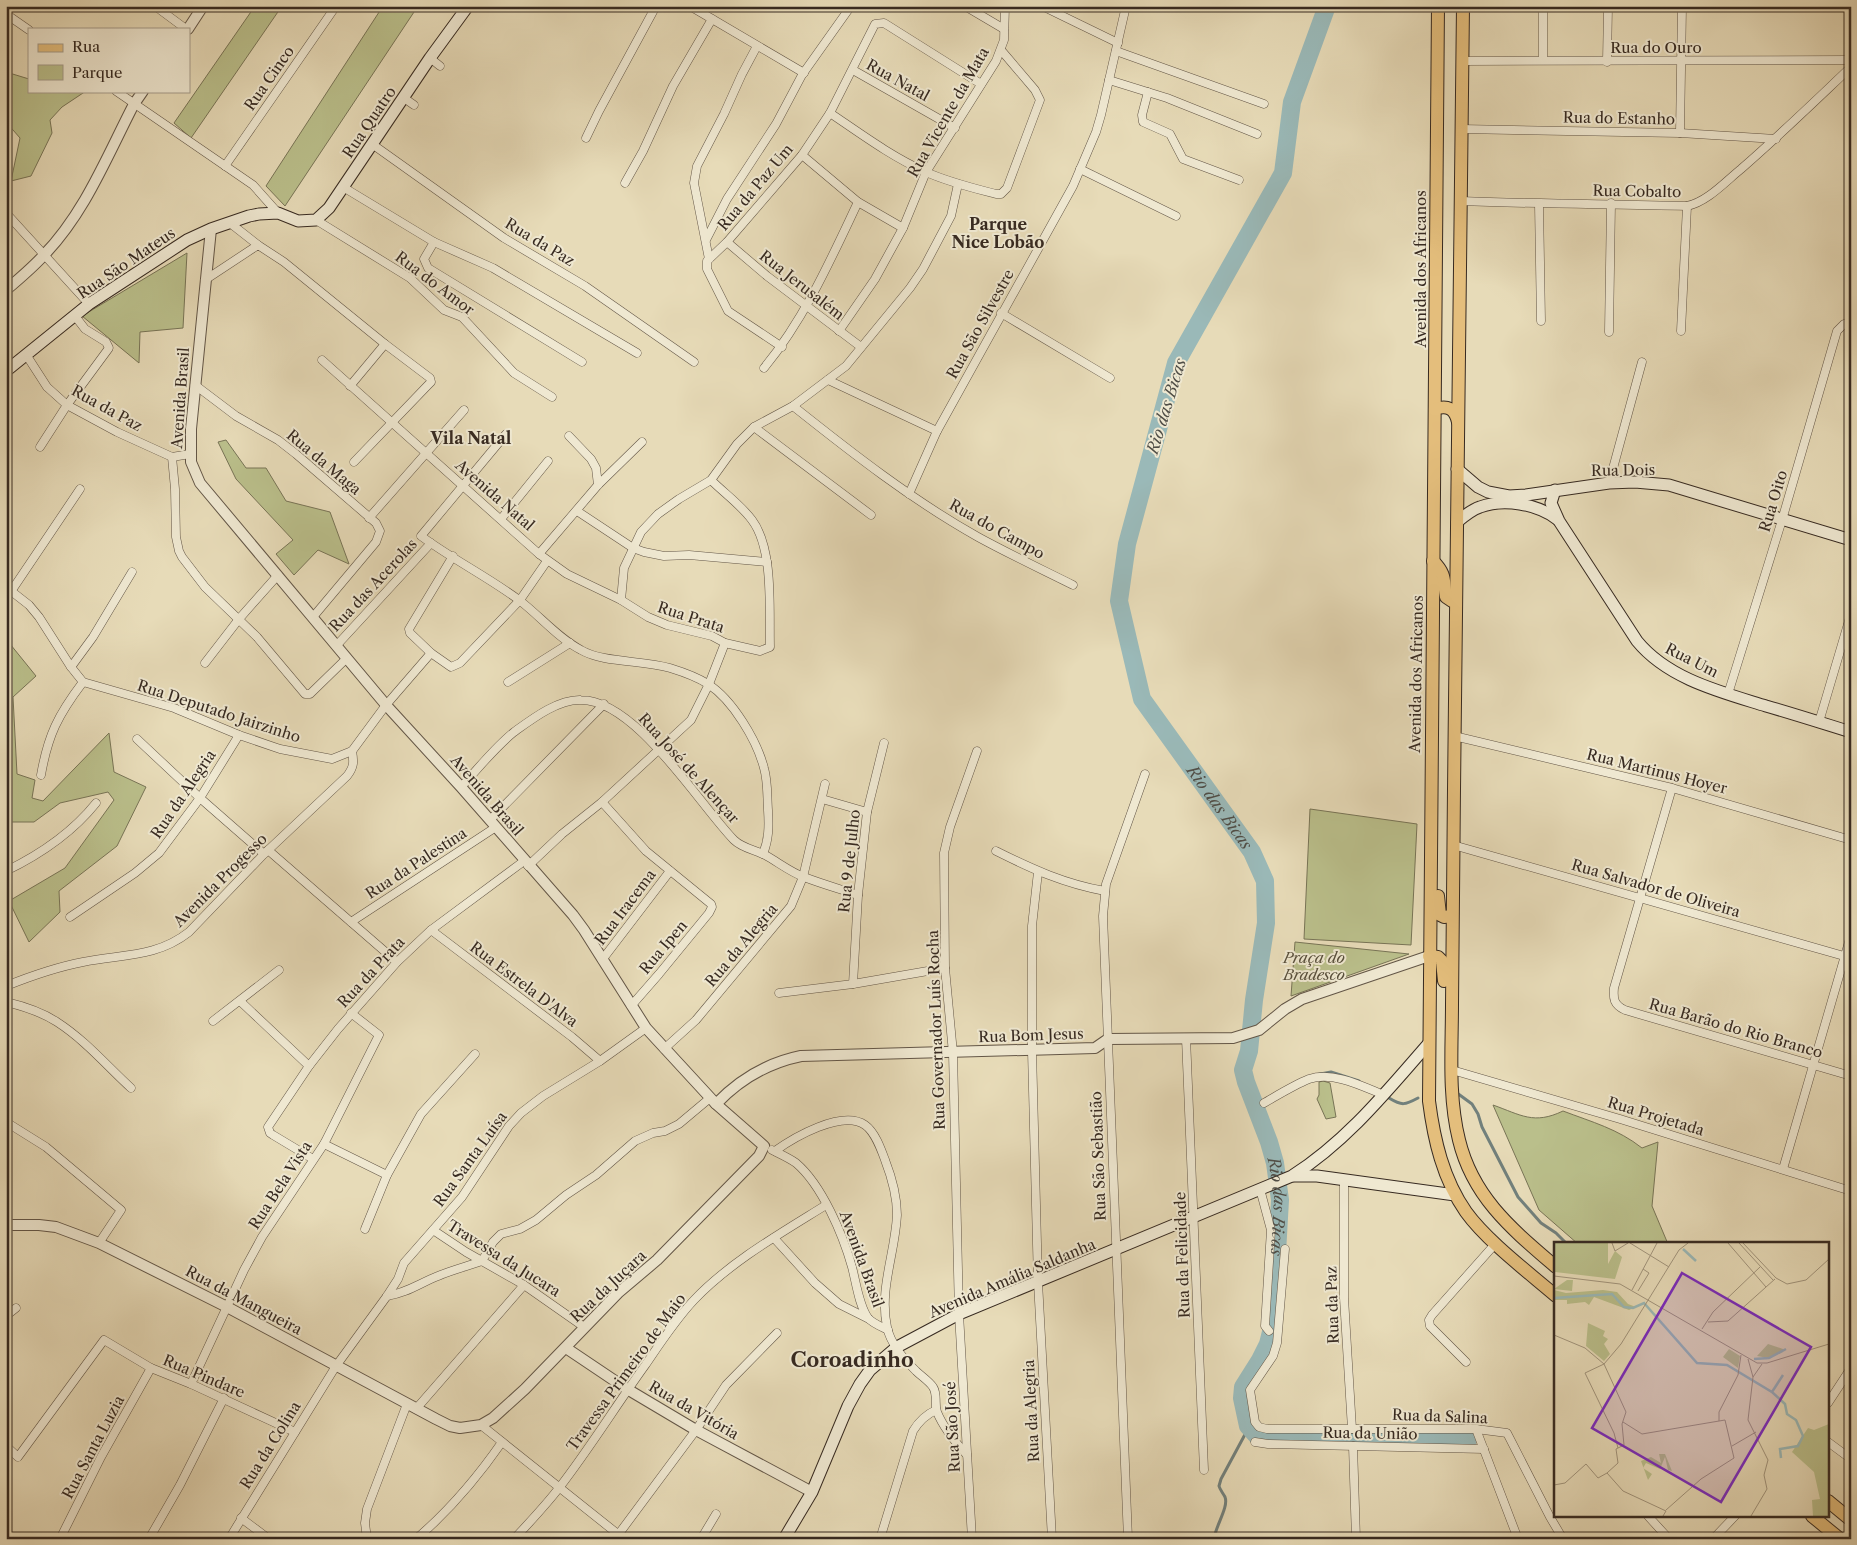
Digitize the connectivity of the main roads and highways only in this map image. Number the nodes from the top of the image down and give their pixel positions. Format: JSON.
{"nodes":[{"id":1,"x":468,"y":6,"type":"edge"},
{"id":2,"x":1438,"y":6,"type":"edge"},
{"id":3,"x":1463,"y":6,"type":"edge"},
{"id":4,"x":278,"y":213,"type":"joint"},
{"id":5,"x":6,"y":371,"type":"edge"},
{"id":6,"x":1435,"y":408,"type":"junction"},
{"id":7,"x":1458,"y":424,"type":"junction"},
{"id":8,"x":1458,"y":470,"type":"junction"},
{"id":9,"x":1554,"y":490,"type":"junction"},
{"id":10,"x":1559,"y":521,"type":"junction"},
{"id":11,"x":1457,"y":522,"type":"junction"},
{"id":12,"x":1851,"y":540,"type":"edge"},
{"id":13,"x":1434,"y":561,"type":"junction"},
{"id":14,"x":1456,"y":600,"type":"junction"},
{"id":15,"x":1851,"y":732,"type":"edge"},
{"id":16,"x":1431,"y":866,"type":"junction"},
{"id":17,"x":1452,"y":916,"type":"junction"},
{"id":18,"x":1429,"y":956,"type":"junction"},
{"id":19,"x":1452,"y":1036,"type":"junction"},
{"id":20,"x":1429,"y":1043,"type":"junction"},
{"id":21,"x":1312,"y":1163,"type":"junction"},
{"id":22,"x":1317,"y":1176,"type":"junction"},
{"id":23,"x":1289,"y":1177,"type":"junction"},
{"id":24,"x":1456,"y":1195,"type":"junction"},
{"id":25,"x":1554,"y":1265,"type":"edge"},
{"id":26,"x":1554,"y":1294,"type":"edge"},
{"id":27,"x":1830,"y":1503,"type":"edge"},
{"id":28,"x":1814,"y":1518,"type":"edge"},
{"id":29,"x":1851,"y":1520,"type":"edge"},
{"id":30,"x":784,"y":1539,"type":"edge"},
{"id":31,"x":1840,"y":1539,"type":"edge"}],
"edges":[{"from":1,"to":4,"type":"main road","name":"Rua Quatro"},
{"from":2,"to":6,"type":"main road","name":"Avenida dos Africanos"},
{"from":3,"to":7,"type":"main road"},
{"from":4,"to":5,"type":"main road","name":"Rua São Mateus"},
{"from":6,"to":7,"type":"main road"},
{"from":6,"to":13,"type":"main road","name":"Avenida dos Africanos"},
{"from":7,"to":8,"type":"main road"},
{"from":8,"to":9,"type":"main road","name":"Rua Dois"},
{"from":8,"to":11,"type":"main road"},
{"from":9,"to":10,"type":"main road","name":"Rua Um"},
{"from":9,"to":12,"type":"main road","name":"Rua Dois"},
{"from":10,"to":11,"type":"main road"},
{"from":10,"to":15,"type":"main road","name":"Rua Um"},
{"from":11,"to":14,"type":"main road"},
{"from":13,"to":14,"type":"main road"},
{"from":13,"to":16,"type":"main road","name":"Avenida dos Africanos"},
{"from":14,"to":17,"type":"main road"},
{"from":16,"to":17,"type":"main road"},
{"from":16,"to":18,"type":"main road","name":"Avenida dos Africanos"},
{"from":17,"to":19,"type":"main road"},
{"from":18,"to":19,"type":"main road"},
{"from":18,"to":20,"type":"main road","name":"Avenida dos Africanos"},
{"from":19,"to":25,"type":"main road"},
{"from":20,"to":21,"type":"main road","name":"Avenida Amália Saldanha"},
{"from":20,"to":24,"type":"main road","name":"Avenida dos Africanos"},
{"from":21,"to":22,"type":"main road"},
{"from":21,"to":23,"type":"main road","name":"Avenida Amália Saldanha"},
{"from":22,"to":23,"type":"main road","name":"Avenida Amália Saldanha"},
{"from":22,"to":24,"type":"main road","name":"Avenida Amália Saldanha"},
{"from":23,"to":30,"type":"main road","name":"Avenida Amália Saldanha"},
{"from":24,"to":26,"type":"main road","name":"Avenida dos Africanos"},
{"from":27,"to":29,"type":"main road"},
{"from":28,"to":31,"type":"main road"}]}
